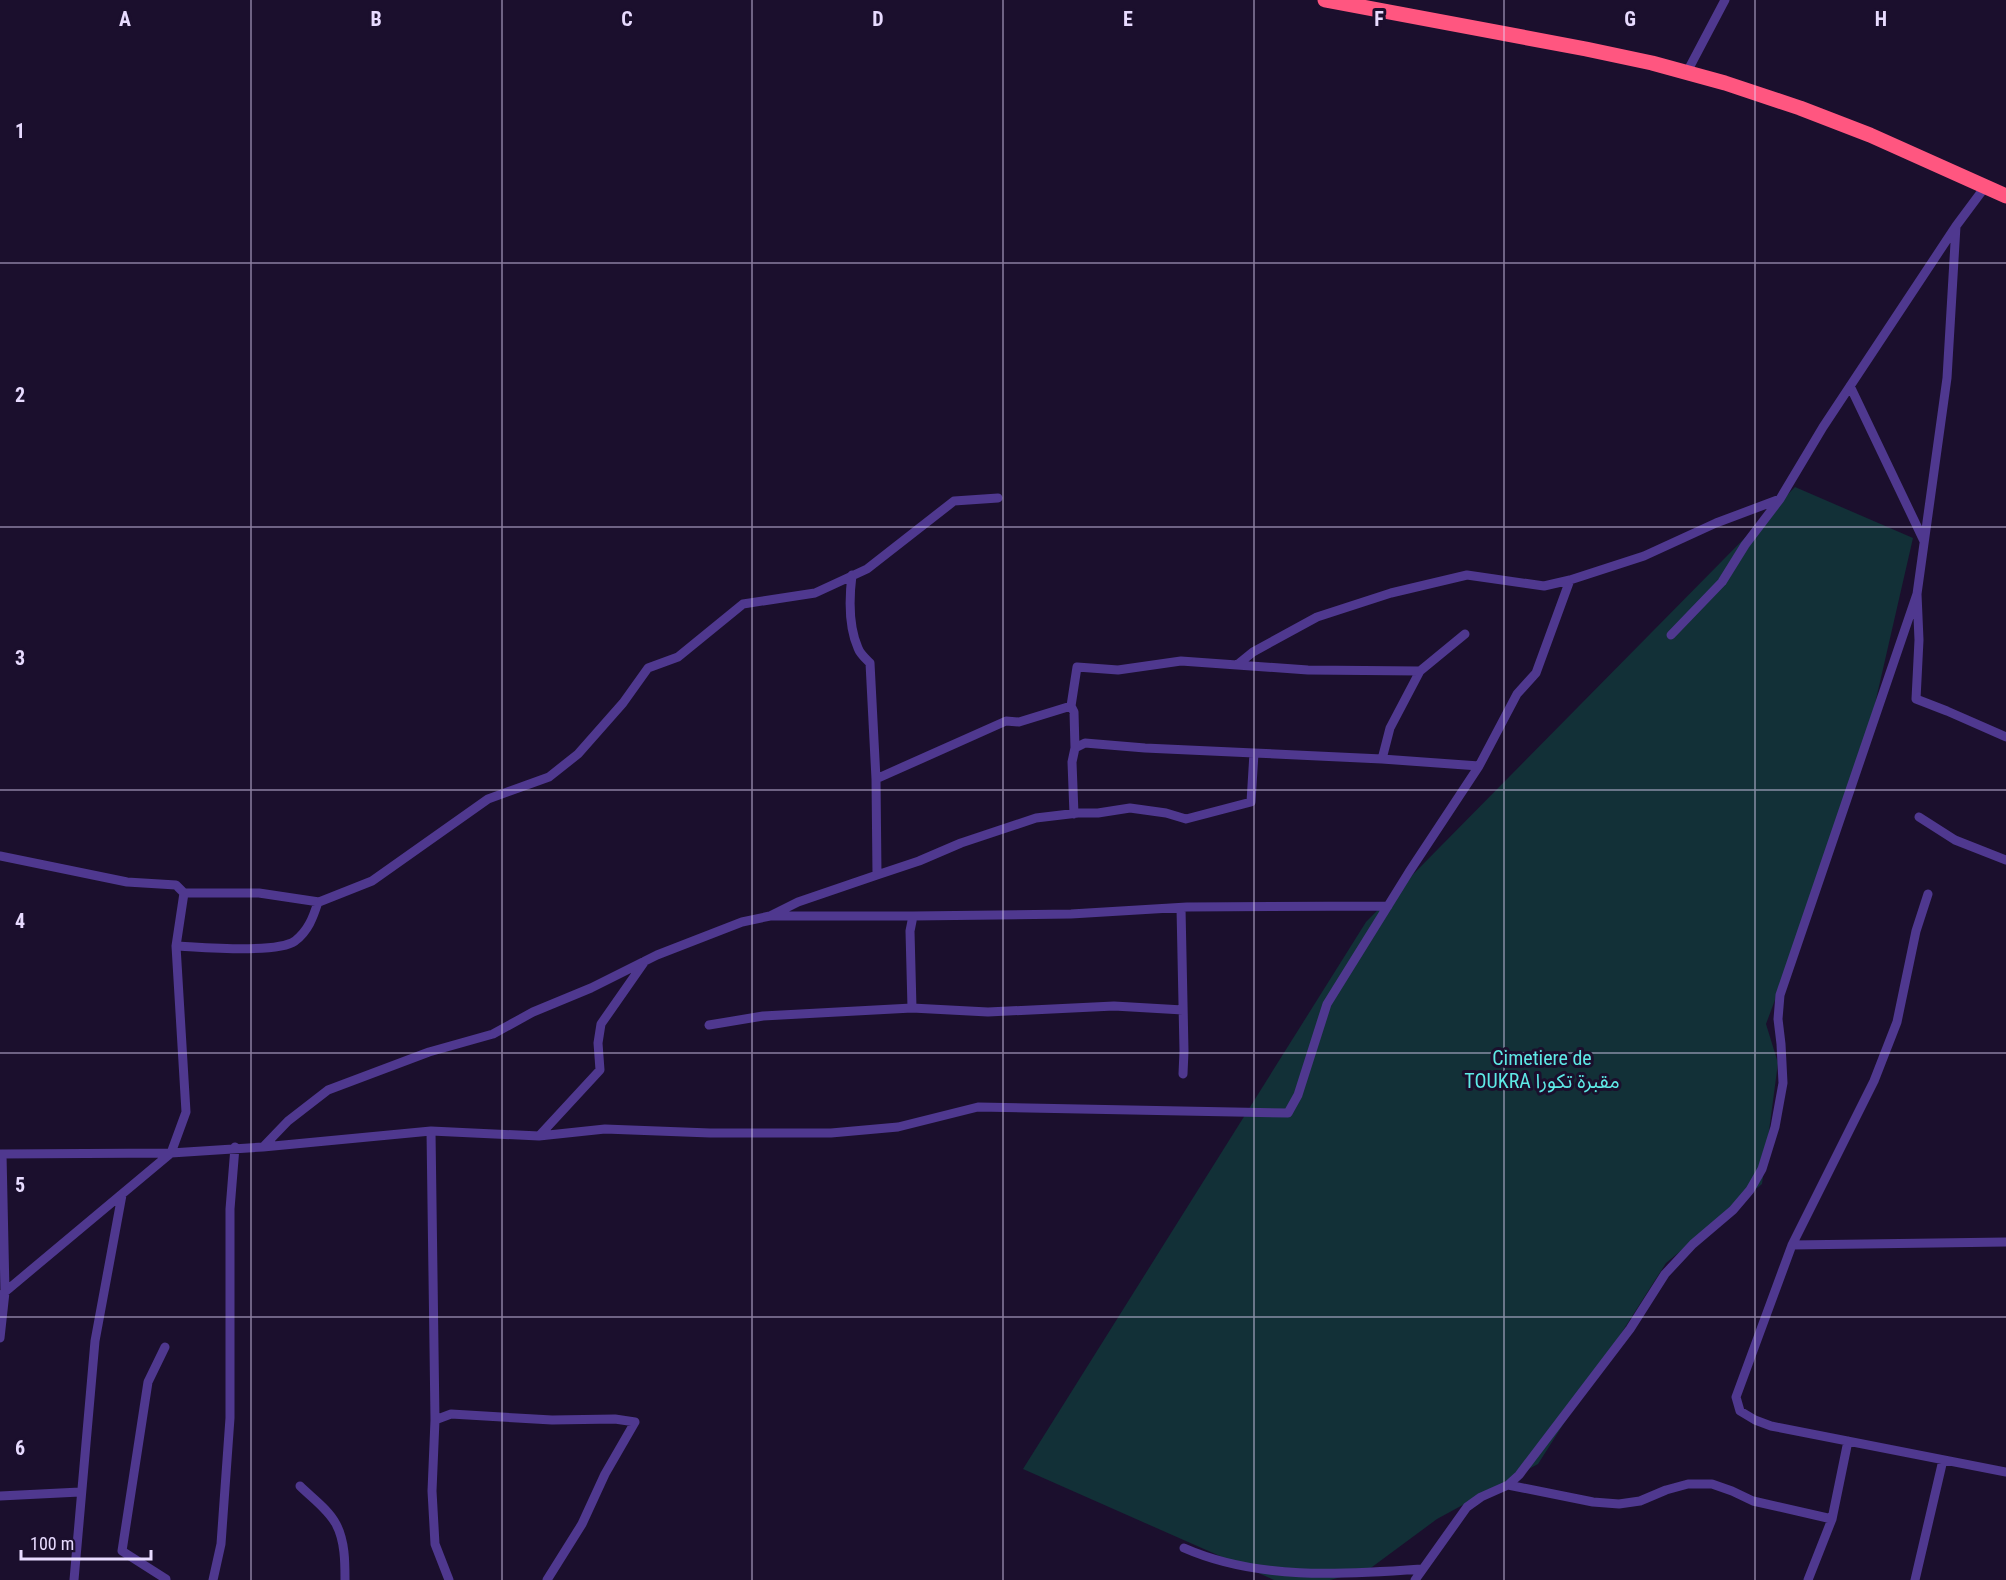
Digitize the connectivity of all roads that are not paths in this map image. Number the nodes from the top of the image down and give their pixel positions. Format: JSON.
{"nodes":[{"id":1,"x":1325,"y":0,"type":"edge"},
{"id":2,"x":1725,"y":0,"type":"edge"},
{"id":3,"x":1687,"y":72,"type":"junction"},
{"id":4,"x":1985,"y":187,"type":"junction"},
{"id":5,"x":2006,"y":196,"type":"edge"},
{"id":6,"x":1956,"y":226,"type":"junction"},
{"id":7,"x":1850,"y":386,"type":"junction"},
{"id":8,"x":998,"y":498,"type":"dead end"},
{"id":9,"x":1780,"y":499,"type":"junction"},
{"id":10,"x":1924,"y":541,"type":"junction"},
{"id":11,"x":852,"y":575,"type":"junction"},
{"id":12,"x":1570,"y":580,"type":"junction"},
{"id":13,"x":1917,"y":594,"type":"junction"},
{"id":14,"x":1465,"y":634,"type":"dead end"},
{"id":15,"x":1671,"y":635,"type":"dead end"},
{"id":16,"x":1237,"y":665,"type":"junction"},
{"id":17,"x":1420,"y":671,"type":"junction"},
{"id":18,"x":1071,"y":706,"type":"junction"},
{"id":19,"x":2006,"y":737,"type":"edge"},
{"id":20,"x":1075,"y":748,"type":"junction"},
{"id":21,"x":1254,"y":753,"type":"junction"},
{"id":22,"x":1382,"y":759,"type":"junction"},
{"id":23,"x":1479,"y":766,"type":"junction"},
{"id":24,"x":876,"y":779,"type":"junction"},
{"id":25,"x":1074,"y":813,"type":"junction"},
{"id":26,"x":1919,"y":817,"type":"dead end"},
{"id":27,"x":0,"y":856,"type":"edge"},
{"id":28,"x":2006,"y":860,"type":"edge"},
{"id":29,"x":877,"y":875,"type":"junction"},
{"id":30,"x":184,"y":893,"type":"junction"},
{"id":31,"x":1928,"y":894,"type":"dead end"},
{"id":32,"x":318,"y":902,"type":"dead end"},
{"id":33,"x":1388,"y":906,"type":"junction"},
{"id":34,"x":1181,"y":908,"type":"junction"},
{"id":35,"x":770,"y":916,"type":"junction"},
{"id":36,"x":913,"y":916,"type":"junction"},
{"id":37,"x":176,"y":946,"type":"junction"},
{"id":38,"x":645,"y":962,"type":"junction"},
{"id":39,"x":912,"y":1008,"type":"junction"},
{"id":40,"x":1183,"y":1010,"type":"junction"},
{"id":41,"x":709,"y":1025,"type":"dead end"},
{"id":42,"x":1183,"y":1074,"type":"dead end"},
{"id":43,"x":431,"y":1131,"type":"junction"},
{"id":44,"x":539,"y":1136,"type":"junction"},
{"id":45,"x":263,"y":1147,"type":"junction"},
{"id":46,"x":236,"y":1148,"type":"junction"},
{"id":47,"x":171,"y":1153,"type":"junction"},
{"id":48,"x":1,"y":1154,"type":"edge"},
{"id":49,"x":122,"y":1195,"type":"junction"},
{"id":50,"x":2006,"y":1242,"type":"edge"},
{"id":51,"x":1792,"y":1245,"type":"junction"},
{"id":52,"x":2,"y":1294,"type":"edge"},
{"id":53,"x":0,"y":1338,"type":"edge"},
{"id":54,"x":165,"y":1347,"type":"dead end"},
{"id":55,"x":435,"y":1420,"type":"junction"},
{"id":56,"x":1848,"y":1441,"type":"junction"},
{"id":57,"x":1943,"y":1460,"type":"junction"},
{"id":58,"x":2006,"y":1472,"type":"edge"},
{"id":59,"x":1508,"y":1485,"type":"junction"},
{"id":60,"x":300,"y":1486,"type":"dead end"},
{"id":61,"x":80,"y":1492,"type":"junction"},
{"id":62,"x":0,"y":1496,"type":"edge"},
{"id":63,"x":1832,"y":1518,"type":"junction"},
{"id":64,"x":1184,"y":1548,"type":"dead end"},
{"id":65,"x":1421,"y":1569,"type":"junction"},
{"id":66,"x":1305,"y":1579,"type":"edge"},
{"id":67,"x":74,"y":1580,"type":"edge"},
{"id":68,"x":166,"y":1580,"type":"edge"},
{"id":69,"x":213,"y":1580,"type":"edge"},
{"id":70,"x":345,"y":1580,"type":"edge"},
{"id":71,"x":449,"y":1580,"type":"edge"},
{"id":72,"x":547,"y":1580,"type":"edge"},
{"id":73,"x":1415,"y":1580,"type":"edge"},
{"id":74,"x":1808,"y":1580,"type":"edge"},
{"id":75,"x":1915,"y":1580,"type":"edge"}],
"edges":[{"from":1,"to":3,"type":"highway"},
{"from":2,"to":3,"type":"street"},
{"from":3,"to":4,"type":"highway"},
{"from":4,"to":5,"type":"highway"},
{"from":4,"to":6,"type":"street"},
{"from":6,"to":7,"type":"street"},
{"from":6,"to":10,"type":"street"},
{"from":7,"to":9,"type":"street"},
{"from":7,"to":10,"type":"street"},
{"from":8,"to":11,"type":"street"},
{"from":9,"to":12,"type":"street"},
{"from":9,"to":15,"type":"street"},
{"from":10,"to":13,"type":"street"},
{"from":11,"to":24,"type":"street"},
{"from":11,"to":30,"type":"street"},
{"from":12,"to":16,"type":"street"},
{"from":12,"to":23,"type":"street"},
{"from":13,"to":19,"type":"street"},
{"from":13,"to":59,"type":"street"},
{"from":14,"to":17,"type":"street"},
{"from":16,"to":17,"type":"street"},
{"from":16,"to":18,"type":"street"},
{"from":17,"to":22,"type":"street"},
{"from":18,"to":20,"type":"street"},
{"from":18,"to":24,"type":"street"},
{"from":20,"to":21,"type":"street"},
{"from":20,"to":25,"type":"street"},
{"from":21,"to":22,"type":"street"},
{"from":21,"to":25,"type":"street"},
{"from":22,"to":23,"type":"street"},
{"from":23,"to":33,"type":"street"},
{"from":24,"to":29,"type":"street"},
{"from":25,"to":29,"type":"street"},
{"from":26,"to":28,"type":"street"},
{"from":27,"to":30,"type":"street"},
{"from":29,"to":35,"type":"street"},
{"from":30,"to":37,"type":"street"},
{"from":31,"to":51,"type":"street"},
{"from":32,"to":37,"type":"street"},
{"from":33,"to":34,"type":"street"},
{"from":33,"to":44,"type":"street"},
{"from":34,"to":36,"type":"street"},
{"from":34,"to":40,"type":"street"},
{"from":35,"to":36,"type":"street"},
{"from":35,"to":38,"type":"street"},
{"from":36,"to":39,"type":"street"},
{"from":37,"to":47,"type":"street"},
{"from":38,"to":44,"type":"street"},
{"from":38,"to":45,"type":"street"},
{"from":39,"to":40,"type":"street"},
{"from":39,"to":41,"type":"street"},
{"from":40,"to":42,"type":"street"},
{"from":43,"to":44,"type":"street"},
{"from":43,"to":45,"type":"street"},
{"from":43,"to":55,"type":"street"},
{"from":45,"to":46,"type":"street"},
{"from":46,"to":47,"type":"street"},
{"from":46,"to":69,"type":"street"},
{"from":47,"to":48,"type":"street"},
{"from":47,"to":49,"type":"street"},
{"from":48,"to":52,"type":"street"},
{"from":49,"to":52,"type":"street"},
{"from":49,"to":61,"type":"street"},
{"from":50,"to":51,"type":"street"},
{"from":51,"to":56,"type":"street"},
{"from":52,"to":53,"type":"street"},
{"from":54,"to":68,"type":"street"},
{"from":55,"to":71,"type":"street"},
{"from":55,"to":72,"type":"street"},
{"from":56,"to":57,"type":"street"},
{"from":56,"to":63,"type":"street"},
{"from":57,"to":58,"type":"street"},
{"from":57,"to":75,"type":"street"},
{"from":59,"to":63,"type":"street"},
{"from":59,"to":65,"type":"street"},
{"from":60,"to":70,"type":"street"},
{"from":61,"to":62,"type":"street"},
{"from":61,"to":67,"type":"street"},
{"from":63,"to":74,"type":"street"},
{"from":64,"to":66,"type":"street"},
{"from":65,"to":66,"type":"street"},
{"from":65,"to":73,"type":"street"}]}
